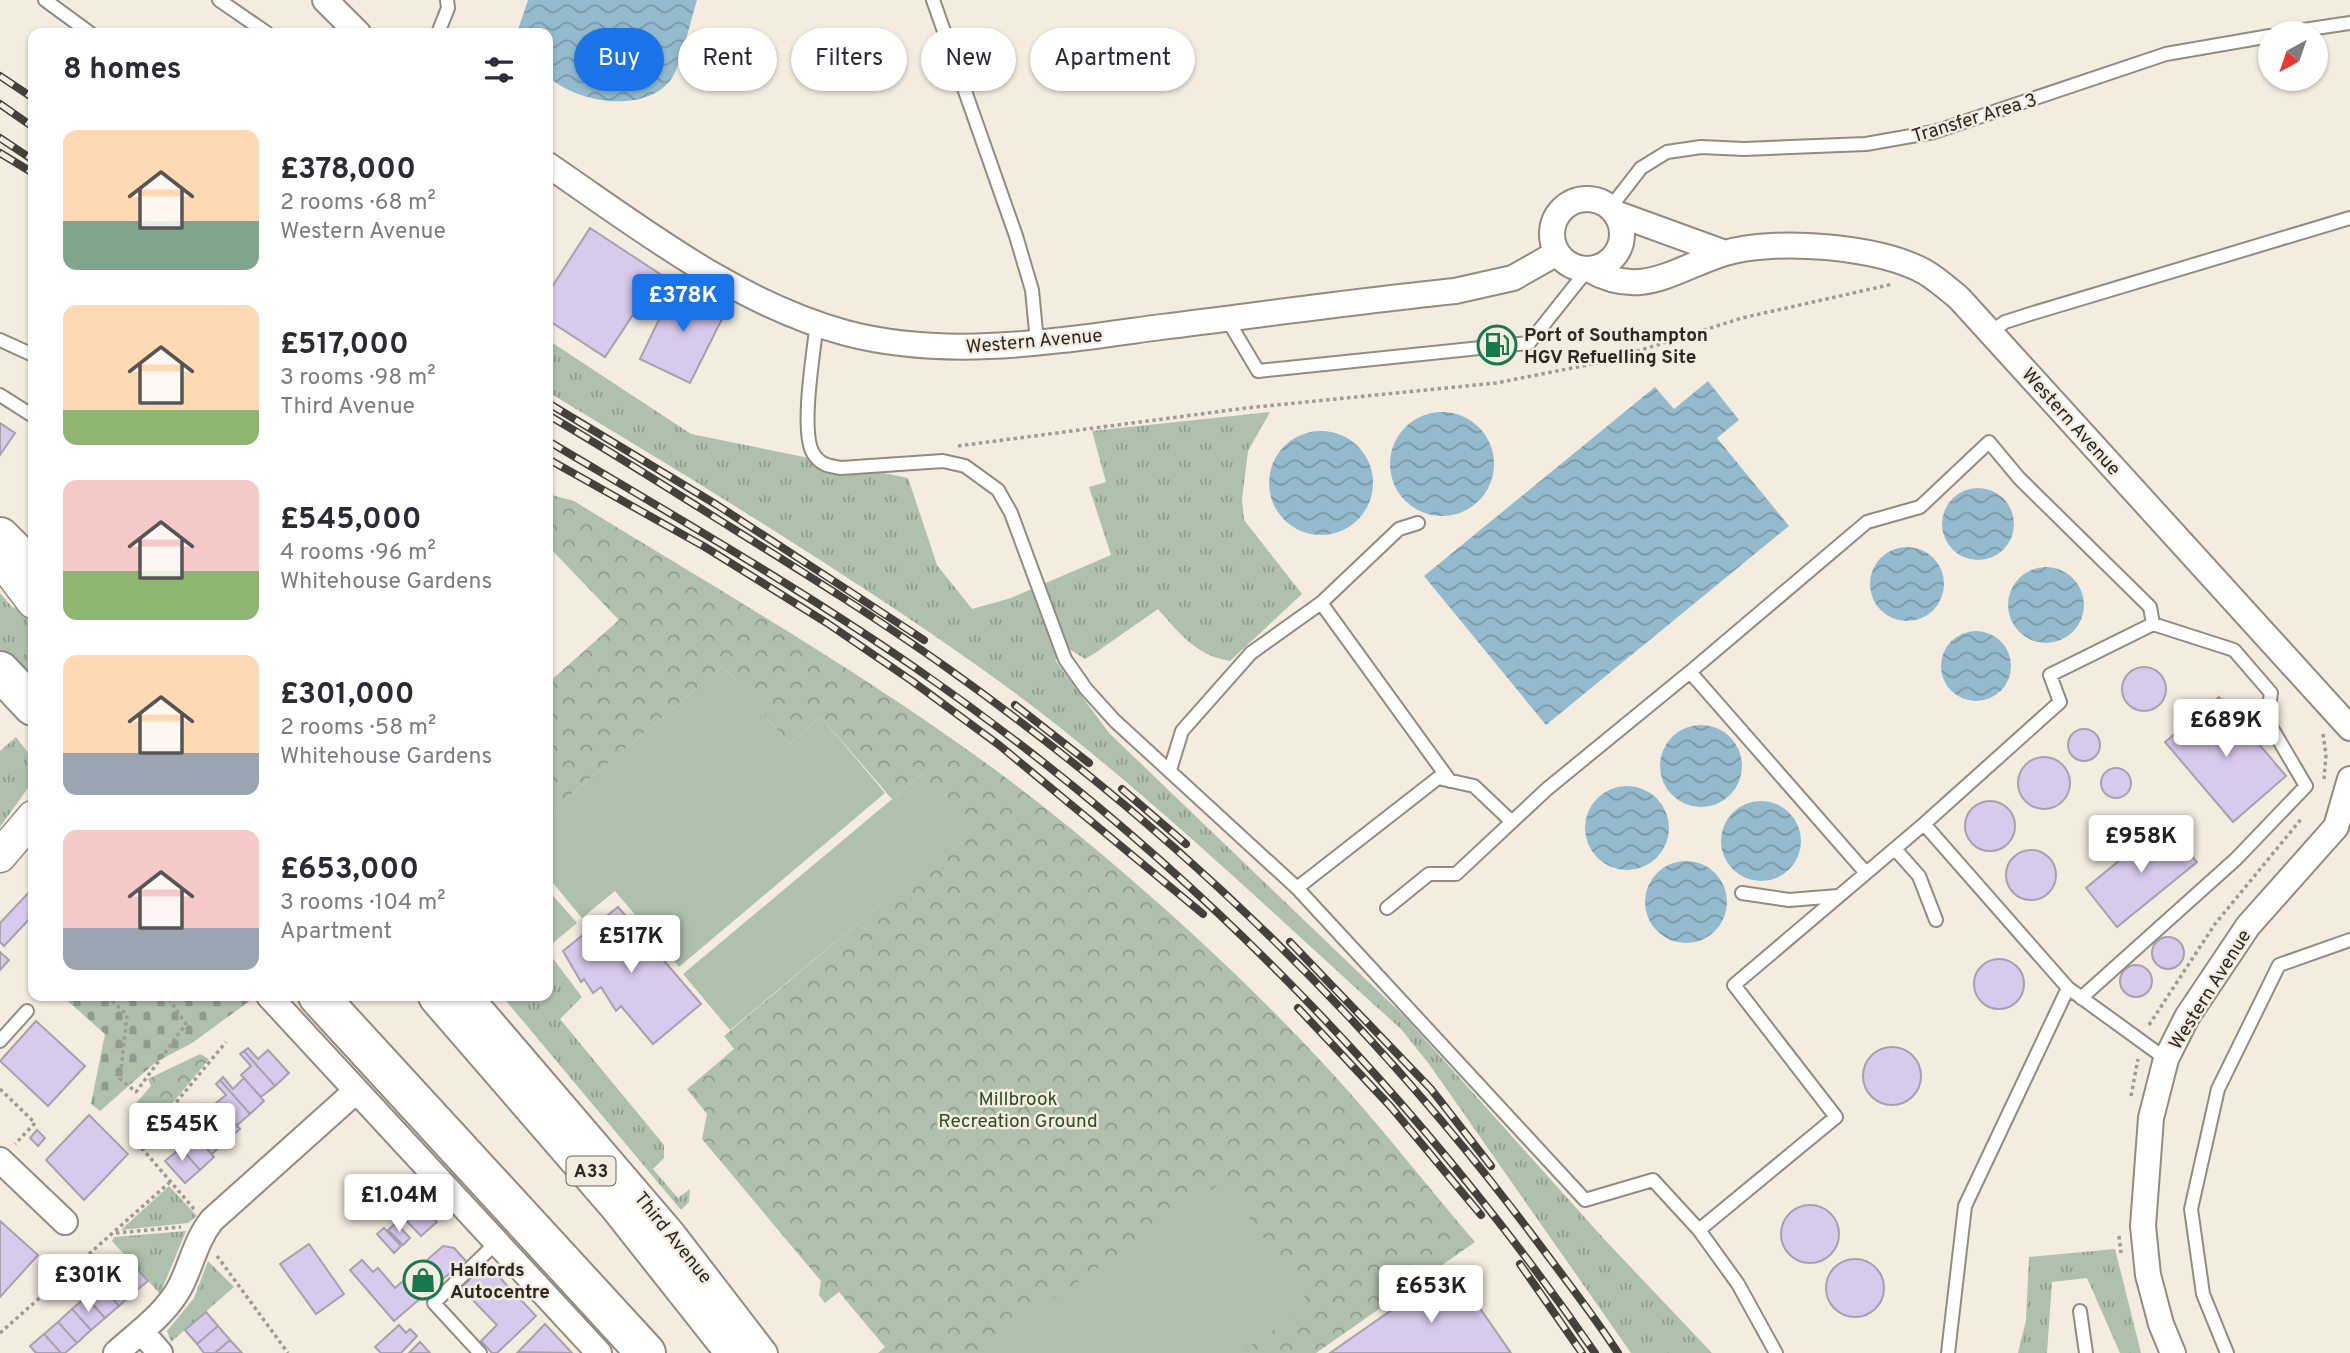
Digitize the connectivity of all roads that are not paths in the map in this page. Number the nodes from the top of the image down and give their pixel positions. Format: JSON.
{"nodes":[{"id":1,"x":45,"y":0,"type":"edge"},
{"id":2,"x":219,"y":0,"type":"edge"},
{"id":3,"x":325,"y":0,"type":"edge"},
{"id":4,"x":447,"y":0,"type":"edge"},
{"id":5,"x":933,"y":0,"type":"edge"},
{"id":6,"x":2350,"y":23,"type":"edge"},
{"id":7,"x":2328,"y":26,"type":"edge"},
{"id":8,"x":83,"y":28,"type":"edge"},
{"id":9,"x":260,"y":28,"type":"edge"},
{"id":10,"x":353,"y":28,"type":"edge"},
{"id":11,"x":440,"y":28,"type":"edge"},
{"id":12,"x":2258,"y":38,"type":"edge"},
{"id":13,"x":553,"y":169,"type":"edge"},
{"id":14,"x":1613,"y":211,"type":"junction"},
{"id":15,"x":2350,"y":218,"type":"edge"},
{"id":16,"x":1557,"y":253,"type":"junction"},
{"id":17,"x":1725,"y":253,"type":"junction"},
{"id":18,"x":1588,"y":269,"type":"junction"},
{"id":19,"x":1227,"y":319,"type":"junction"},
{"id":20,"x":817,"y":323,"type":"junction"},
{"id":21,"x":1991,"y":332,"type":"junction"},
{"id":22,"x":0,"y":340,"type":"edge"},
{"id":23,"x":1037,"y":342,"type":"junction"},
{"id":24,"x":28,"y":353,"type":"edge"},
{"id":25,"x":0,"y":395,"type":"edge"},
{"id":26,"x":28,"y":413,"type":"edge"},
{"id":27,"x":1418,"y":523,"type":"dead end"},
{"id":28,"x":0,"y":537,"type":"edge"},
{"id":29,"x":0,"y":558,"type":"edge"},
{"id":30,"x":28,"y":565,"type":"edge"},
{"id":31,"x":28,"y":595,"type":"edge"},
{"id":32,"x":1321,"y":603,"type":"junction"},
{"id":33,"x":2153,"y":624,"type":"junction"},
{"id":34,"x":0,"y":671,"type":"edge"},
{"id":35,"x":1690,"y":672,"type":"junction"},
{"id":36,"x":28,"y":701,"type":"edge"},
{"id":37,"x":2350,"y":728,"type":"edge"},
{"id":38,"x":1170,"y":770,"type":"junction"},
{"id":39,"x":2350,"y":779,"type":"edge"},
{"id":40,"x":1450,"y":781,"type":"junction"},
{"id":41,"x":1512,"y":822,"type":"junction"},
{"id":42,"x":28,"y":823,"type":"edge"},
{"id":43,"x":1924,"y":824,"type":"junction"},
{"id":44,"x":1895,"y":849,"type":"junction"},
{"id":45,"x":28,"y":853,"type":"edge"},
{"id":46,"x":0,"y":856,"type":"edge"},
{"id":47,"x":1866,"y":873,"type":"junction"},
{"id":48,"x":0,"y":878,"type":"edge"},
{"id":49,"x":1297,"y":888,"type":"junction"},
{"id":50,"x":1742,"y":893,"type":"dead end"},
{"id":51,"x":1839,"y":896,"type":"junction"},
{"id":52,"x":1387,"y":908,"type":"dead end"},
{"id":53,"x":1936,"y":920,"type":"dead end"},
{"id":54,"x":2350,"y":940,"type":"edge"},
{"id":55,"x":2068,"y":988,"type":"junction"},
{"id":56,"x":2081,"y":998,"type":"junction"},
{"id":57,"x":274,"y":1001,"type":"edge"},
{"id":58,"x":323,"y":1001,"type":"edge"},
{"id":59,"x":442,"y":1001,"type":"edge"},
{"id":60,"x":474,"y":1001,"type":"edge"},
{"id":61,"x":27,"y":1011,"type":"dead end"},
{"id":62,"x":0,"y":1041,"type":"edge"},
{"id":63,"x":2166,"y":1059,"type":"junction"},
{"id":64,"x":356,"y":1091,"type":"junction"},
{"id":65,"x":4,"y":1155,"type":"edge"},
{"id":66,"x":65,"y":1222,"type":"dead end"},
{"id":67,"x":1699,"y":1230,"type":"junction"},
{"id":68,"x":496,"y":1243,"type":"junction"},
{"id":69,"x":2080,"y":1311,"type":"dead end"},
{"id":70,"x":141,"y":1331,"type":"junction"},
{"id":71,"x":116,"y":1353,"type":"edge"},
{"id":72,"x":160,"y":1353,"type":"edge"},
{"id":73,"x":480,"y":1353,"type":"edge"},
{"id":74,"x":599,"y":1353,"type":"edge"},
{"id":75,"x":646,"y":1353,"type":"edge"},
{"id":76,"x":736,"y":1353,"type":"edge"},
{"id":77,"x":765,"y":1353,"type":"edge"},
{"id":78,"x":1776,"y":1353,"type":"edge"},
{"id":79,"x":1948,"y":1353,"type":"edge"},
{"id":80,"x":2086,"y":1353,"type":"edge"},
{"id":81,"x":2173,"y":1353,"type":"edge"},
{"id":82,"x":2227,"y":1353,"type":"edge"}],
"edges":[{"from":1,"to":8,"type":"lane"},
{"from":2,"to":9,"type":"lane"},
{"from":3,"to":10,"type":"street"},
{"from":4,"to":11,"type":"lane"},
{"from":5,"to":23,"type":"lane"},
{"from":6,"to":7,"type":"lane"},
{"from":12,"to":14,"type":"lane","name":"Transfer Area 3"},
{"from":13,"to":20,"type":"street","name":"Western Avenue"},
{"from":14,"to":16,"type":"street"},
{"from":14,"to":17,"type":"street"},
{"from":14,"to":18,"type":"street"},
{"from":15,"to":21,"type":"lane"},
{"from":16,"to":18,"type":"street"},
{"from":16,"to":19,"type":"street","name":"Western Avenue"},
{"from":17,"to":18,"type":"street"},
{"from":17,"to":21,"type":"street","name":"Western Avenue"},
{"from":18,"to":19,"type":"lane"},
{"from":19,"to":23,"type":"street","name":"Western Avenue"},
{"from":20,"to":23,"type":"street","name":"Western Avenue"},
{"from":20,"to":38,"type":"lane"},
{"from":21,"to":37,"type":"street","name":"Western Avenue"},
{"from":22,"to":24,"type":"lane"},
{"from":25,"to":26,"type":"lane"},
{"from":27,"to":32,"type":"lane"},
{"from":28,"to":30,"type":"highway"},
{"from":29,"to":31,"type":"street"},
{"from":32,"to":38,"type":"lane"},
{"from":32,"to":40,"type":"lane"},
{"from":33,"to":35,"type":"lane"},
{"from":33,"to":43,"type":"lane"},
{"from":33,"to":56,"type":"lane"},
{"from":34,"to":36,"type":"highway"},
{"from":35,"to":41,"type":"lane"},
{"from":35,"to":47,"type":"lane"},
{"from":38,"to":49,"type":"lane"},
{"from":39,"to":63,"type":"street","name":"Western Avenue"},
{"from":40,"to":41,"type":"lane"},
{"from":40,"to":49,"type":"lane"},
{"from":41,"to":52,"type":"lane"},
{"from":42,"to":46,"type":"street"},
{"from":43,"to":44,"type":"lane"},
{"from":43,"to":55,"type":"lane"},
{"from":44,"to":47,"type":"lane"},
{"from":44,"to":53,"type":"lane"},
{"from":45,"to":48,"type":"street"},
{"from":47,"to":51,"type":"lane"},
{"from":49,"to":67,"type":"lane"},
{"from":50,"to":51,"type":"lane"},
{"from":51,"to":67,"type":"lane"},
{"from":54,"to":82,"type":"lane"},
{"from":55,"to":56,"type":"lane"},
{"from":55,"to":79,"type":"lane"},
{"from":56,"to":63,"type":"lane"},
{"from":57,"to":64,"type":"street"},
{"from":58,"to":75,"type":"highway"},
{"from":59,"to":76,"type":"highway","number":"A33"},
{"from":60,"to":77,"type":"street","name":"Third Avenue"},
{"from":61,"to":62,"type":"lane"},
{"from":63,"to":81,"type":"street","name":"Western Avenue"},
{"from":64,"to":68,"type":"street"},
{"from":64,"to":70,"type":"street"},
{"from":65,"to":66,"type":"street"},
{"from":67,"to":78,"type":"lane"},
{"from":68,"to":73,"type":"lane"},
{"from":68,"to":74,"type":"street"},
{"from":69,"to":80,"type":"lane"},
{"from":70,"to":71,"type":"street"},
{"from":70,"to":72,"type":"street"}]}
